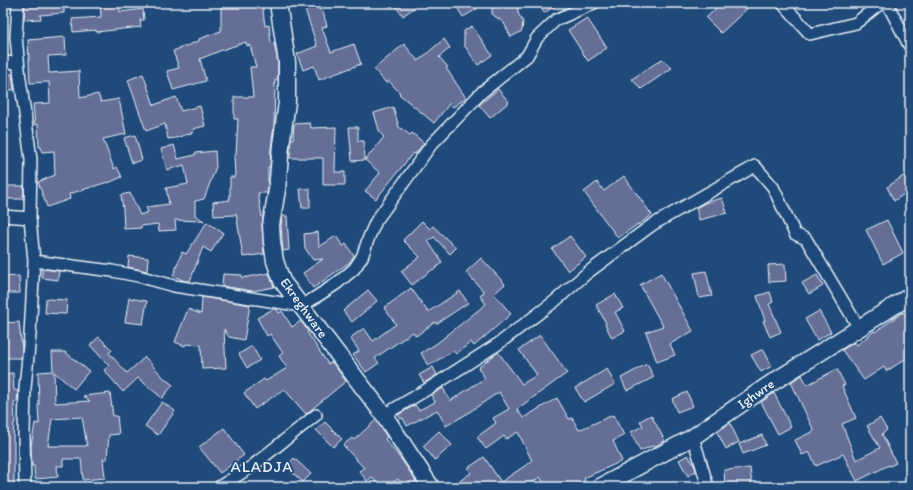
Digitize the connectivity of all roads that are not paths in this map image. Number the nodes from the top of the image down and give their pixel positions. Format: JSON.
{"nodes":[{"id":1,"x":18,"y":3,"type":"edge"},
{"id":2,"x":278,"y":3,"type":"edge"},
{"id":3,"x":594,"y":3,"type":"edge"},
{"id":4,"x":782,"y":3,"type":"edge"},
{"id":5,"x":881,"y":3,"type":"edge"},
{"id":6,"x":886,"y":3,"type":"edge"},
{"id":7,"x":910,"y":47,"type":"edge"},
{"id":8,"x":3,"y":62,"type":"edge"},
{"id":9,"x":18,"y":63,"type":"junction"},
{"id":10,"x":3,"y":216,"type":"edge"},
{"id":11,"x":30,"y":218,"type":"junction"},
{"id":12,"x":34,"y":261,"type":"junction"},
{"id":13,"x":910,"y":296,"type":"edge"},
{"id":14,"x":302,"y":306,"type":"junction"},
{"id":15,"x":859,"y":328,"type":"junction"},
{"id":16,"x":316,"y":415,"type":"dead end"},
{"id":17,"x":384,"y":415,"type":"junction"},
{"id":18,"x":693,"y":437,"type":"junction"},
{"id":19,"x":25,"y":487,"type":"edge"},
{"id":20,"x":219,"y":487,"type":"edge"},
{"id":21,"x":431,"y":487,"type":"edge"},
{"id":22,"x":600,"y":487,"type":"edge"},
{"id":23,"x":708,"y":487,"type":"edge"}],
"edges":[{"from":1,"to":9,"type":"street"},
{"from":2,"to":14,"type":"street","name":"Ekreghware"},
{"from":3,"to":14,"type":"street"},
{"from":4,"to":5,"type":"street"},
{"from":6,"to":7,"type":"street"},
{"from":8,"to":9,"type":"street"},
{"from":9,"to":11,"type":"street"},
{"from":10,"to":11,"type":"street"},
{"from":11,"to":12,"type":"street"},
{"from":12,"to":14,"type":"street"},
{"from":12,"to":19,"type":"street"},
{"from":13,"to":15,"type":"street","name":"Ighwre"},
{"from":14,"to":17,"type":"street","name":"Ekreghware"},
{"from":15,"to":17,"type":"street"},
{"from":15,"to":18,"type":"street","name":"Ighwre"},
{"from":16,"to":20,"type":"street"},
{"from":17,"to":21,"type":"street","name":"Ekreghware"},
{"from":18,"to":22,"type":"street","name":"Ighwre"},
{"from":18,"to":23,"type":"street"}]}
